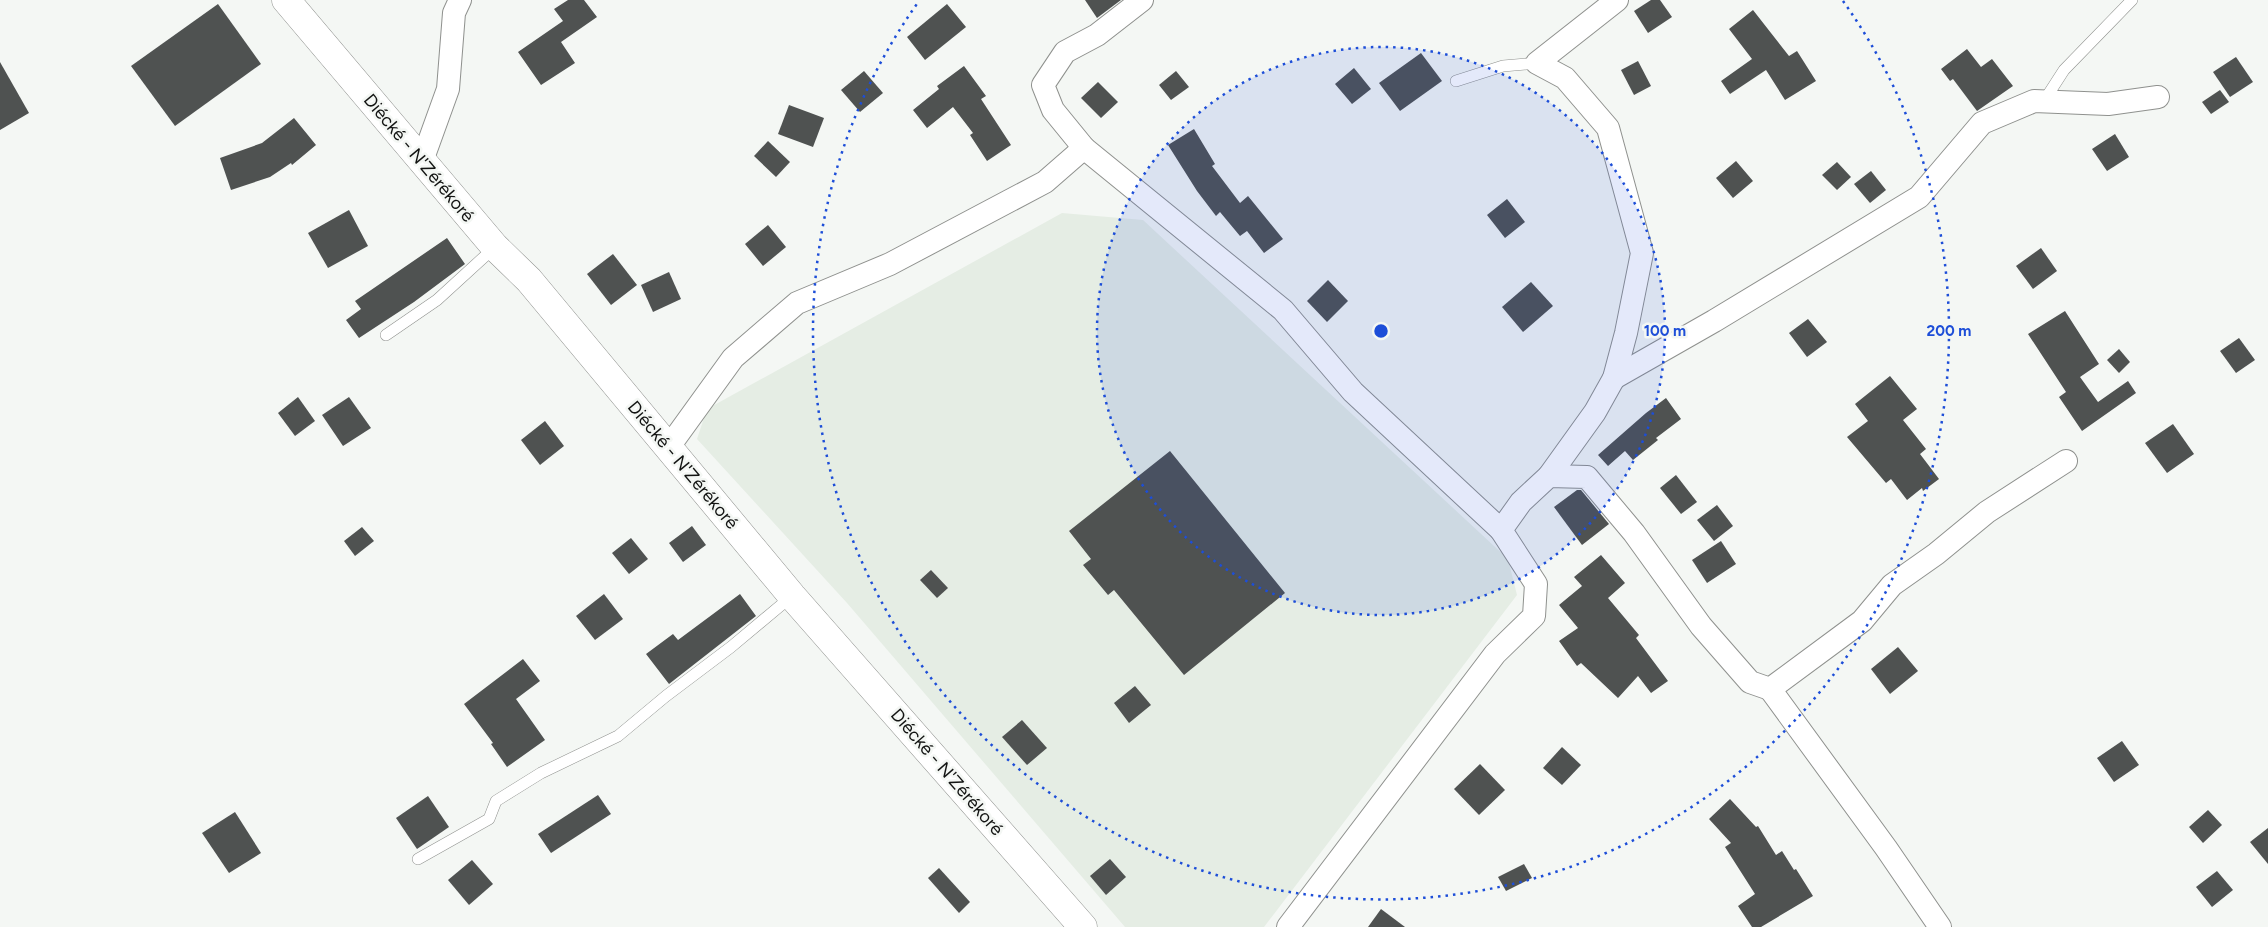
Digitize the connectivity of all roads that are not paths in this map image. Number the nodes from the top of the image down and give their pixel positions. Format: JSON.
{"nodes":[{"id":1,"x":286,"y":0,"type":"edge"},
{"id":2,"x":460,"y":0,"type":"edge"},
{"id":3,"x":1142,"y":0,"type":"edge"},
{"id":4,"x":1617,"y":0,"type":"edge"},
{"id":5,"x":2132,"y":0,"type":"edge"},
{"id":6,"x":1536,"y":63,"type":"junction"},
{"id":7,"x":1456,"y":81,"type":"dead end"},
{"id":8,"x":2158,"y":97,"type":"dead end"},
{"id":9,"x":2044,"y":101,"type":"junction"},
{"id":10,"x":1084,"y":148,"type":"junction"},
{"id":11,"x":422,"y":161,"type":"junction"},
{"id":12,"x":495,"y":247,"type":"junction"},
{"id":13,"x":386,"y":335,"type":"dead end"},
{"id":14,"x":1614,"y":378,"type":"junction"},
{"id":15,"x":668,"y":448,"type":"junction"},
{"id":16,"x":2066,"y":461,"type":"dead end"},
{"id":17,"x":1549,"y":476,"type":"junction"},
{"id":18,"x":1501,"y":530,"type":"junction"},
{"id":19,"x":792,"y":596,"type":"junction"},
{"id":20,"x":1770,"y":689,"type":"junction"},
{"id":21,"x":418,"y":859,"type":"dead end"},
{"id":22,"x":1083,"y":927,"type":"edge"},
{"id":23,"x":1288,"y":927,"type":"edge"},
{"id":24,"x":1940,"y":927,"type":"edge"}],
"edges":[{"from":1,"to":11,"type":"highway","name":"Diécké - N'Zérékoré"},
{"from":2,"to":11,"type":"street"},
{"from":3,"to":10,"type":"street"},
{"from":4,"to":6,"type":"street"},
{"from":5,"to":9,"type":"lane"},
{"from":6,"to":7,"type":"lane"},
{"from":6,"to":14,"type":"street"},
{"from":8,"to":9,"type":"street"},
{"from":9,"to":14,"type":"street"},
{"from":10,"to":15,"type":"street"},
{"from":10,"to":18,"type":"street"},
{"from":11,"to":12,"type":"highway","name":"Diécké - N'Zérékoré"},
{"from":12,"to":13,"type":"lane"},
{"from":12,"to":15,"type":"highway","name":"Diécké - N'Zérékoré"},
{"from":14,"to":17,"type":"street"},
{"from":15,"to":19,"type":"highway","name":"Diécké - N'Zérékoré"},
{"from":16,"to":20,"type":"street"},
{"from":17,"to":18,"type":"street"},
{"from":17,"to":20,"type":"street"},
{"from":18,"to":23,"type":"street"},
{"from":19,"to":21,"type":"lane"},
{"from":19,"to":22,"type":"highway","name":"Diécké - N'Zérékoré"},
{"from":20,"to":24,"type":"street"}]}
